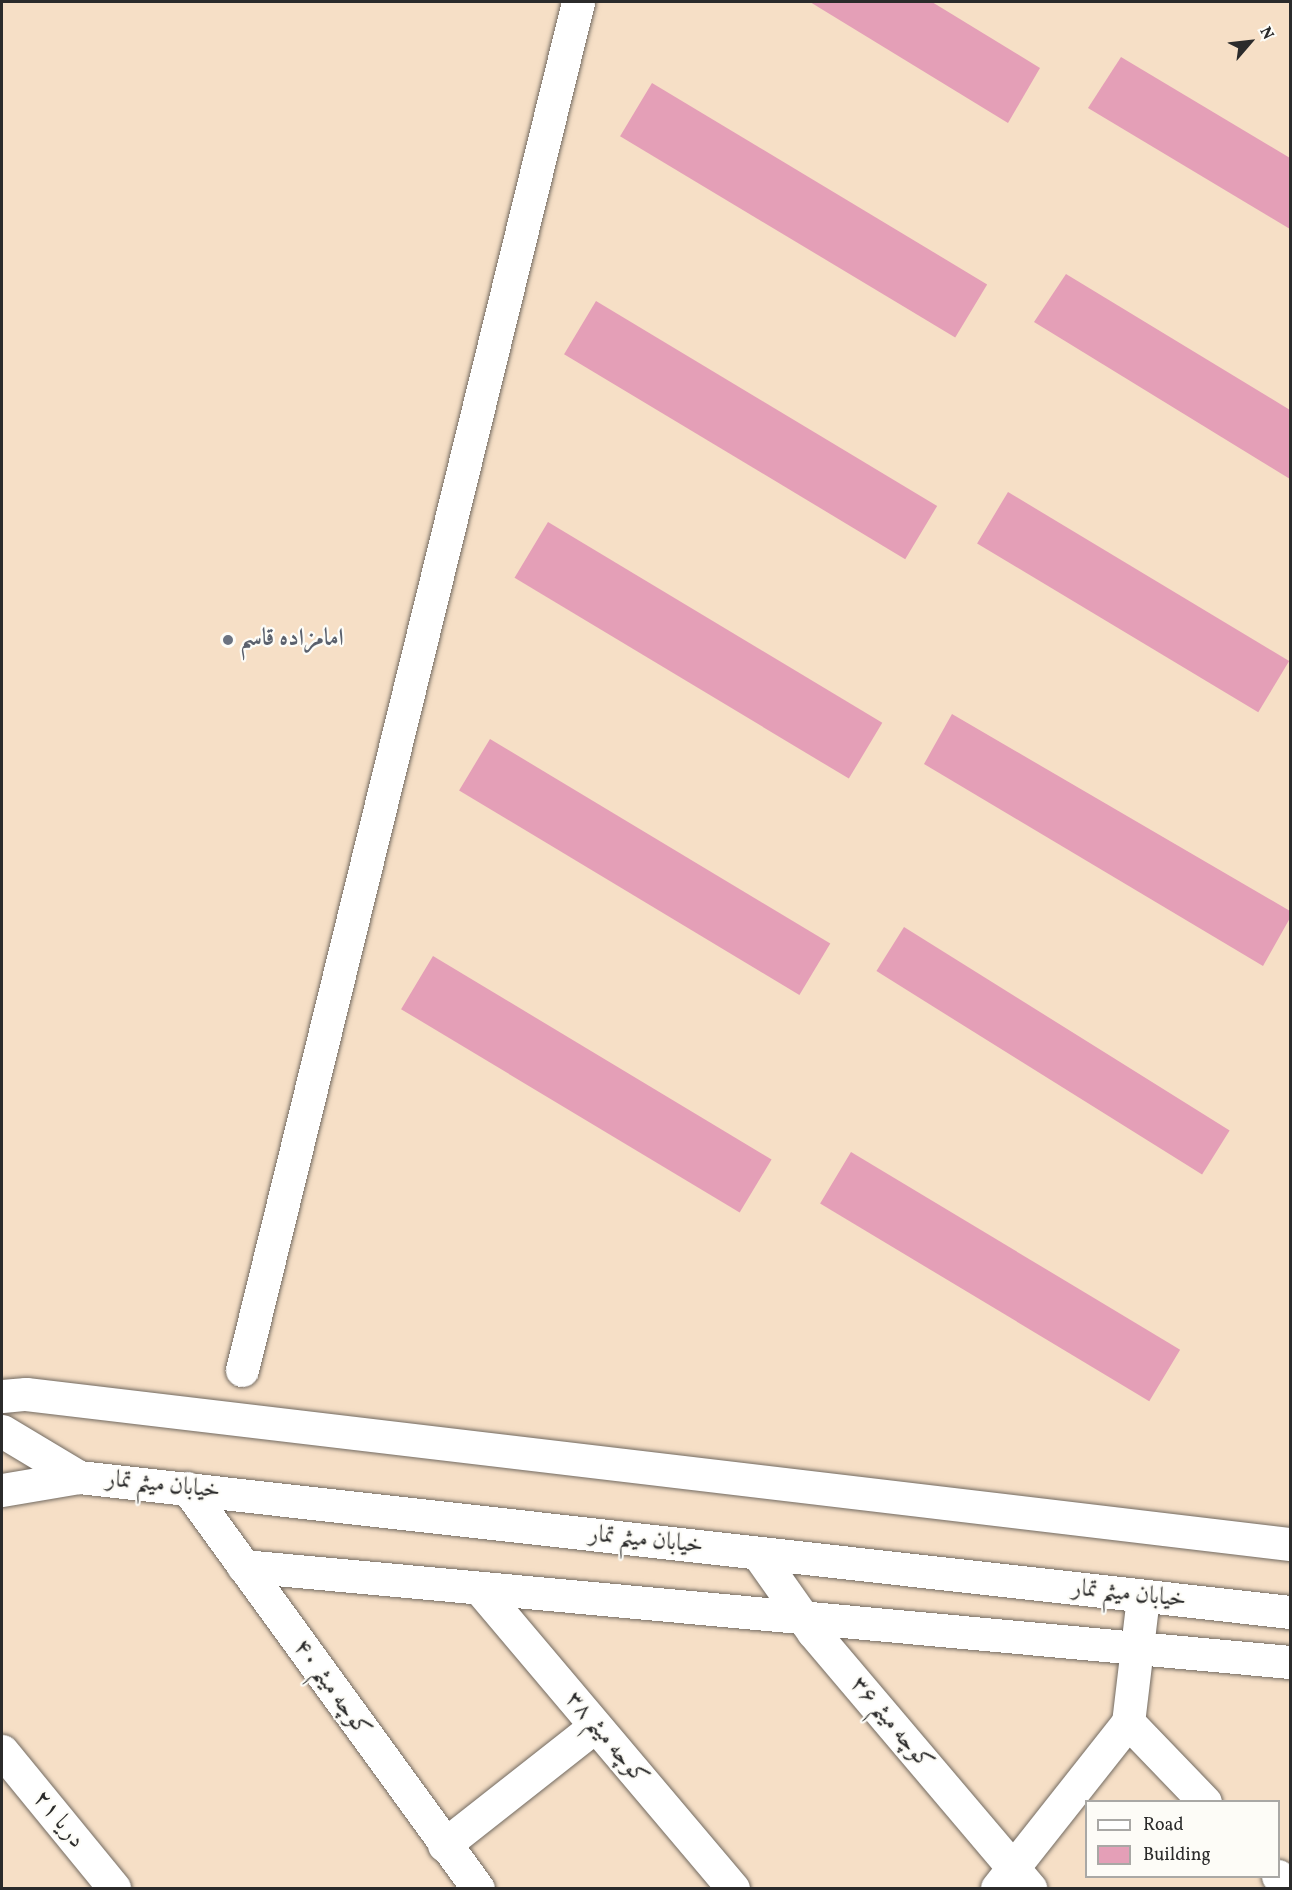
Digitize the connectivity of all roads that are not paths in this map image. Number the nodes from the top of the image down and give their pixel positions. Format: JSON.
{"nodes":[{"id":1,"x":578,"y":2,"type":"edge"},
{"id":2,"x":242,"y":1370,"type":"dead end"},
{"id":3,"x":2,"y":1396,"type":"edge"},
{"id":4,"x":2,"y":1431,"type":"edge"},
{"id":5,"x":79,"y":1477,"type":"junction"},
{"id":6,"x":187,"y":1488,"type":"junction"},
{"id":7,"x":2,"y":1490,"type":"edge"},
{"id":8,"x":1290,"y":1544,"type":"edge"},
{"id":9,"x":758,"y":1554,"type":"junction"},
{"id":10,"x":243,"y":1566,"type":"junction"},
{"id":11,"x":480,"y":1589,"type":"junction"},
{"id":12,"x":1143,"y":1597,"type":"junction"},
{"id":13,"x":1290,"y":1612,"type":"edge"},
{"id":14,"x":805,"y":1620,"type":"junction"},
{"id":15,"x":1137,"y":1646,"type":"junction"},
{"id":16,"x":1290,"y":1662,"type":"edge"},
{"id":17,"x":1128,"y":1722,"type":"junction"},
{"id":18,"x":595,"y":1726,"type":"junction"},
{"id":19,"x":2,"y":1751,"type":"edge"},
{"id":20,"x":1203,"y":1800,"type":"edge"},
{"id":21,"x":444,"y":1845,"type":"junction"},
{"id":22,"x":1013,"y":1881,"type":"edge"},
{"id":23,"x":114,"y":1888,"type":"edge"},
{"id":24,"x":478,"y":1888,"type":"edge"},
{"id":25,"x":733,"y":1888,"type":"edge"}],
"edges":[{"from":1,"to":2,"type":"street"},
{"from":3,"to":8,"type":"street"},
{"from":4,"to":5,"type":"street"},
{"from":5,"to":6,"type":"street","name":"خیابان میثم تمار"},
{"from":5,"to":7,"type":"street","name":"خیابان میثم تمار"},
{"from":6,"to":9,"type":"street","name":"خیابان میثم تمار"},
{"from":6,"to":10,"type":"street","name":"کوچه میثم ۴۰"},
{"from":9,"to":12,"type":"street","name":"خیابان میثم تمار"},
{"from":9,"to":14,"type":"street","name":"کوچه میثم ۳۶"},
{"from":10,"to":11,"type":"street"},
{"from":10,"to":21,"type":"street","name":"کوچه میثم ۴۰"},
{"from":11,"to":14,"type":"street"},
{"from":11,"to":18,"type":"street","name":"کوچه میثم ۳۸"},
{"from":12,"to":13,"type":"street","name":"خیابان میثم تمار"},
{"from":12,"to":15,"type":"street"},
{"from":14,"to":15,"type":"street"},
{"from":14,"to":22,"type":"street","name":"کوچه میثم ۳۶"},
{"from":15,"to":16,"type":"street"},
{"from":15,"to":17,"type":"street"},
{"from":17,"to":20,"type":"street"},
{"from":17,"to":22,"type":"street"},
{"from":18,"to":21,"type":"street"},
{"from":18,"to":25,"type":"street","name":"کوچه میثم ۳۸"},
{"from":19,"to":23,"type":"street","name":"دریا ۲۱"},
{"from":21,"to":24,"type":"street","name":"کوچه میثم ۴۰"}]}
